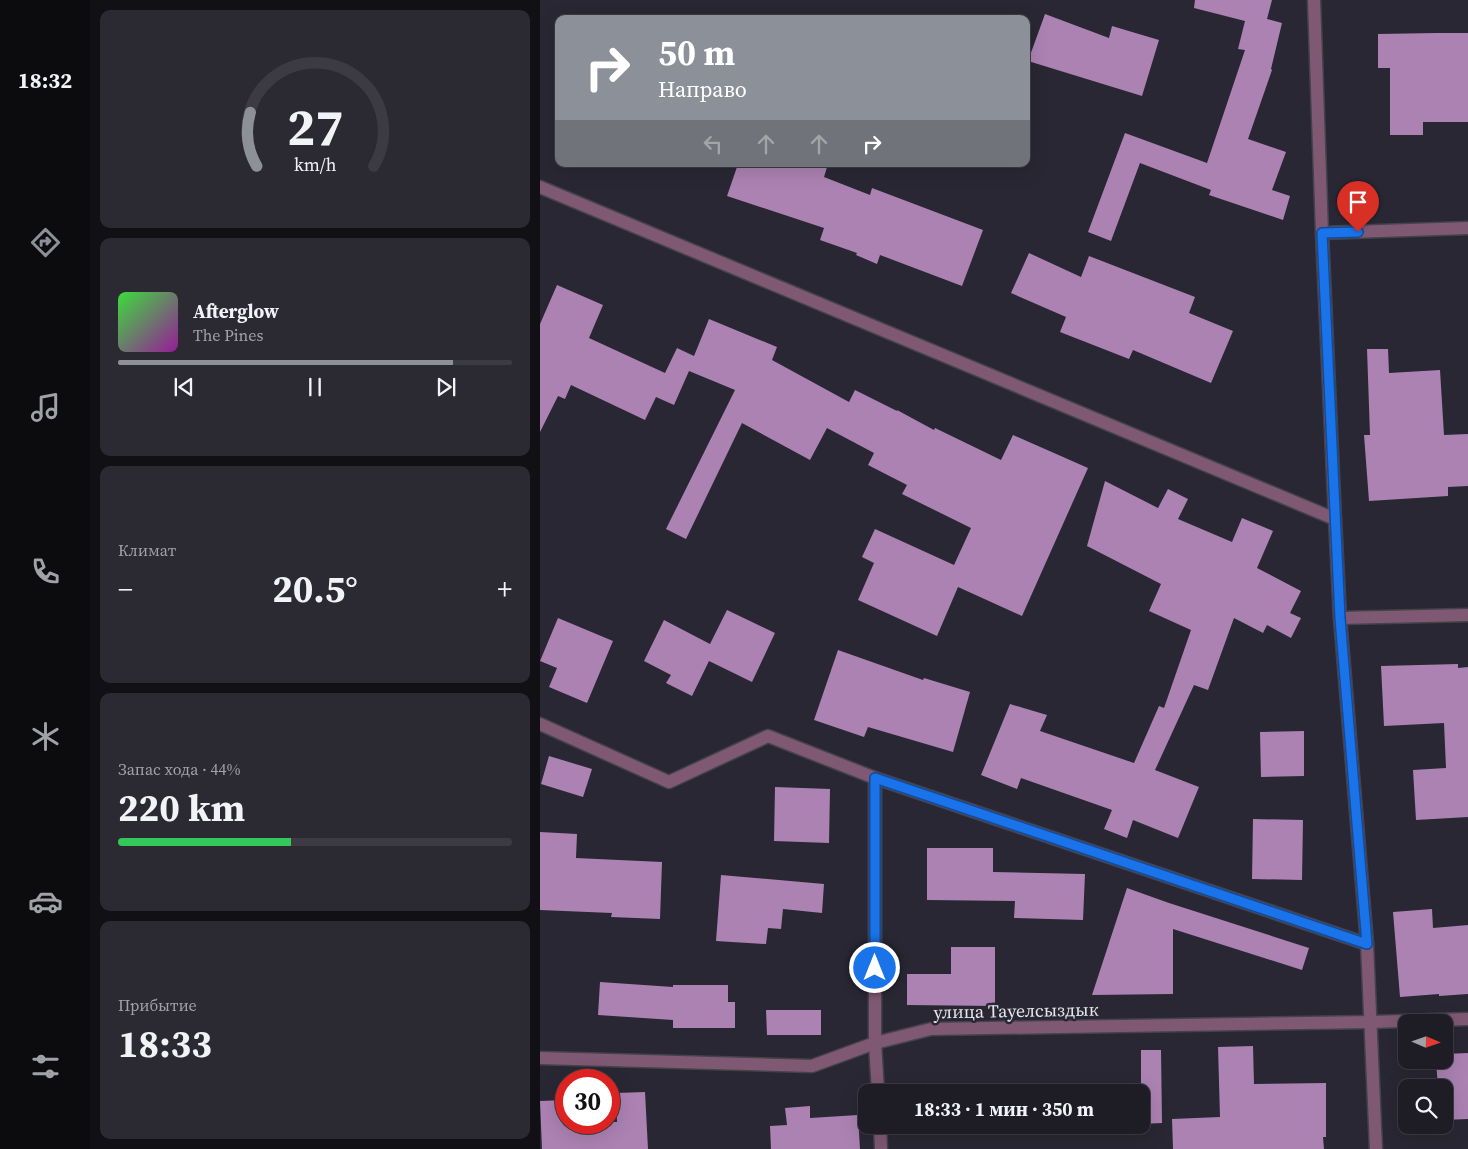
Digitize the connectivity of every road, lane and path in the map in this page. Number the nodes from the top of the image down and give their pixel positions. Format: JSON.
{"nodes":[{"id":1,"x":1314,"y":0,"type":"edge"},
{"id":2,"x":540,"y":187,"type":"edge"},
{"id":3,"x":1468,"y":228,"type":"edge"},
{"id":4,"x":1322,"y":233,"type":"junction"},
{"id":5,"x":1335,"y":519,"type":"junction"},
{"id":6,"x":1468,"y":615,"type":"edge"},
{"id":7,"x":1340,"y":618,"type":"junction"},
{"id":8,"x":540,"y":724,"type":"edge"},
{"id":9,"x":875,"y":778,"type":"junction"},
{"id":10,"x":1367,"y":944,"type":"junction"},
{"id":11,"x":1468,"y":1019,"type":"edge"},
{"id":12,"x":1371,"y":1022,"type":"junction"},
{"id":13,"x":875,"y":1043,"type":"junction"},
{"id":14,"x":540,"y":1058,"type":"edge"},
{"id":15,"x":878,"y":1084,"type":"edge"},
{"id":16,"x":880,"y":1134,"type":"edge"},
{"id":17,"x":881,"y":1149,"type":"edge"},
{"id":18,"x":1376,"y":1149,"type":"edge"}],
"edges":[{"from":1,"to":4,"type":"street"},
{"from":2,"to":5,"type":"street"},
{"from":3,"to":4,"type":"street"},
{"from":4,"to":5,"type":"street"},
{"from":5,"to":7,"type":"street"},
{"from":6,"to":7,"type":"street"},
{"from":7,"to":10,"type":"street"},
{"from":8,"to":9,"type":"street"},
{"from":9,"to":10,"type":"street"},
{"from":9,"to":13,"type":"street"},
{"from":10,"to":12,"type":"street"},
{"from":11,"to":12,"type":"street","name":"улица Тауелсыздык"},
{"from":12,"to":13,"type":"street","name":"улица Тауелсыздык"},
{"from":12,"to":18,"type":"street"},
{"from":13,"to":14,"type":"street","name":"улица Тауелсыздык"},
{"from":13,"to":15,"type":"street"},
{"from":16,"to":17,"type":"street"}]}
